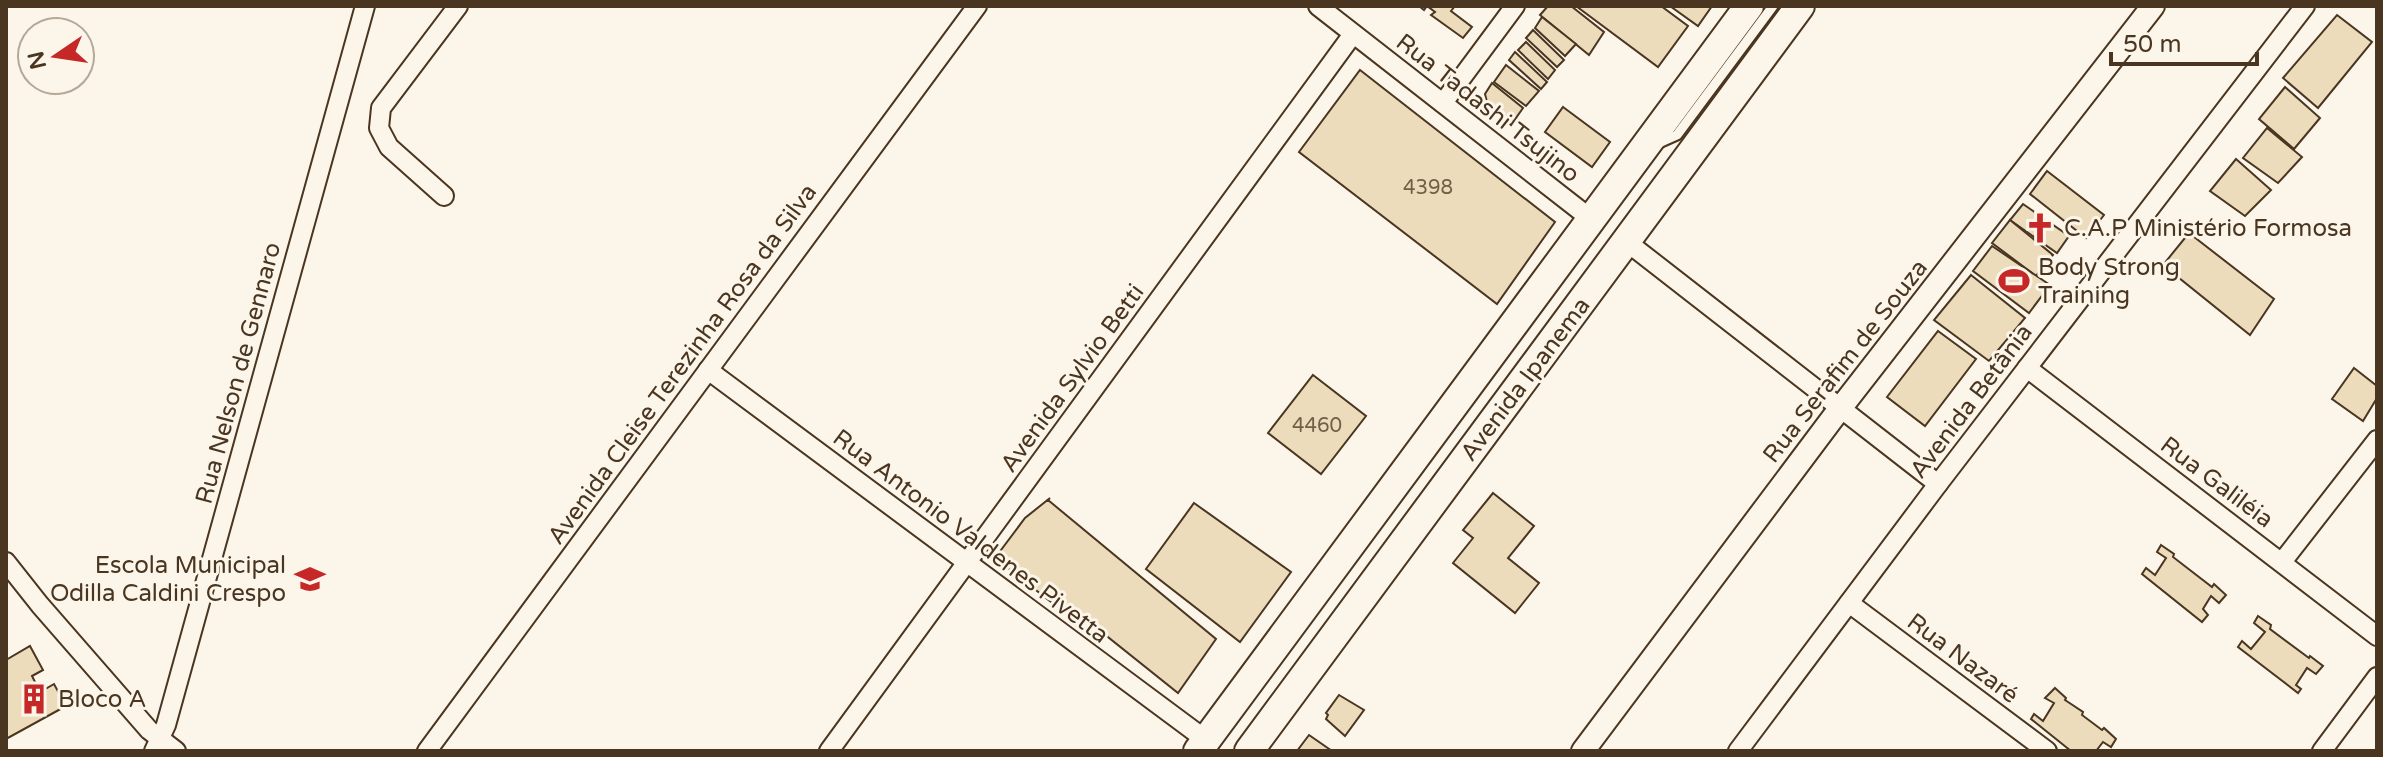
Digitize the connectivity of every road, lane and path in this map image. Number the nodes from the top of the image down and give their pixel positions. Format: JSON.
{"nodes":[{"id":1,"x":365,"y":6,"type":"edge"},
{"id":2,"x":458,"y":6,"type":"edge"},
{"id":3,"x":977,"y":6,"type":"edge"},
{"id":4,"x":1318,"y":6,"type":"edge"},
{"id":5,"x":1515,"y":6,"type":"edge"},
{"id":6,"x":1749,"y":6,"type":"edge"},
{"id":7,"x":1773,"y":6,"type":"edge"},
{"id":8,"x":1792,"y":6,"type":"edge"},
{"id":9,"x":1800,"y":6,"type":"edge"},
{"id":10,"x":2153,"y":6,"type":"edge"},
{"id":11,"x":2305,"y":6,"type":"edge"},
{"id":12,"x":1353,"y":34,"type":"junction"},
{"id":13,"x":1443,"y":103,"type":"junction"},
{"id":14,"x":1643,"y":150,"type":"junction"},
{"id":15,"x":1680,"y":168,"type":"junction"},
{"id":16,"x":444,"y":196,"type":"dead end"},
{"id":17,"x":1591,"y":219,"type":"junction"},
{"id":18,"x":1627,"y":242,"type":"junction"},
{"id":19,"x":2027,"y":368,"type":"junction"},
{"id":20,"x":708,"y":370,"type":"junction"},
{"id":21,"x":1840,"y":409,"type":"junction"},
{"id":22,"x":2377,"y":440,"type":"edge"},
{"id":23,"x":1938,"y":484,"type":"junction"},
{"id":24,"x":6,"y":562,"type":"edge"},
{"id":25,"x":2282,"y":562,"type":"junction"},
{"id":26,"x":967,"y":563,"type":"junction"},
{"id":27,"x":1849,"y":603,"type":"junction"},
{"id":28,"x":2377,"y":636,"type":"edge"},
{"id":29,"x":2377,"y":677,"type":"edge"},
{"id":30,"x":157,"y":745,"type":"edge"},
{"id":31,"x":1202,"y":745,"type":"edge"},
{"id":32,"x":176,"y":751,"type":"edge"},
{"id":33,"x":427,"y":751,"type":"edge"},
{"id":34,"x":829,"y":751,"type":"edge"},
{"id":35,"x":1249,"y":751,"type":"edge"},
{"id":36,"x":1583,"y":751,"type":"edge"},
{"id":37,"x":1738,"y":751,"type":"edge"},
{"id":38,"x":2047,"y":751,"type":"edge"},
{"id":39,"x":2322,"y":751,"type":"edge"}],
"edges":[{"from":1,"to":30,"type":"street","name":"Rua Nelson de Gennaro"},
{"from":2,"to":16,"type":"street"},
{"from":3,"to":20,"type":"street","name":"Avenida Cleise Terezinha Rosa da Silva"},
{"from":4,"to":12,"type":"street","name":"Rua Tadashi Tsujino"},
{"from":5,"to":13,"type":"street"},
{"from":6,"to":14,"type":"main road","name":"Avenida Ipanema"},
{"from":7,"to":14,"type":"lane"},
{"from":8,"to":15,"type":"lane"},
{"from":9,"to":15,"type":"main road","name":"Avenida Ipanema"},
{"from":10,"to":21,"type":"street","name":"Rua Serafim de Souza"},
{"from":11,"to":19,"type":"street","name":"Avenida Betânia"},
{"from":12,"to":13,"type":"street","name":"Rua Tadashi Tsujino"},
{"from":12,"to":26,"type":"street","name":"Avenida Sylvio Betti"},
{"from":13,"to":17,"type":"street","name":"Rua Tadashi Tsujino"},
{"from":14,"to":17,"type":"main road","name":"Avenida Ipanema"},
{"from":15,"to":18,"type":"main road","name":"Avenida Ipanema"},
{"from":17,"to":31,"type":"main road","name":"Avenida Ipanema"},
{"from":18,"to":21,"type":"street"},
{"from":18,"to":35,"type":"main road","name":"Avenida Ipanema"},
{"from":19,"to":23,"type":"street","name":"Avenida Betânia"},
{"from":19,"to":25,"type":"street","name":"Rua Galiléia"},
{"from":20,"to":26,"type":"street","name":"Rua Antonio Valdenes Pivetta"},
{"from":20,"to":33,"type":"street","name":"Avenida Cleise Terezinha Rosa da Silva"},
{"from":21,"to":23,"type":"street"},
{"from":21,"to":36,"type":"street","name":"Rua Serafim de Souza"},
{"from":22,"to":25,"type":"street"},
{"from":23,"to":27,"type":"street","name":"Avenida Betânia"},
{"from":24,"to":30,"type":"street"},
{"from":25,"to":28,"type":"street","name":"Rua Galiléia"},
{"from":26,"to":31,"type":"street","name":"Rua Antonio Valdenes Pivetta"},
{"from":26,"to":34,"type":"street","name":"Avenida Sylvio Betti"},
{"from":27,"to":37,"type":"street","name":"Avenida Betânia"},
{"from":27,"to":38,"type":"street","name":"Rua Nazaré"},
{"from":29,"to":39,"type":"street"},
{"from":30,"to":32,"type":"street"}]}
